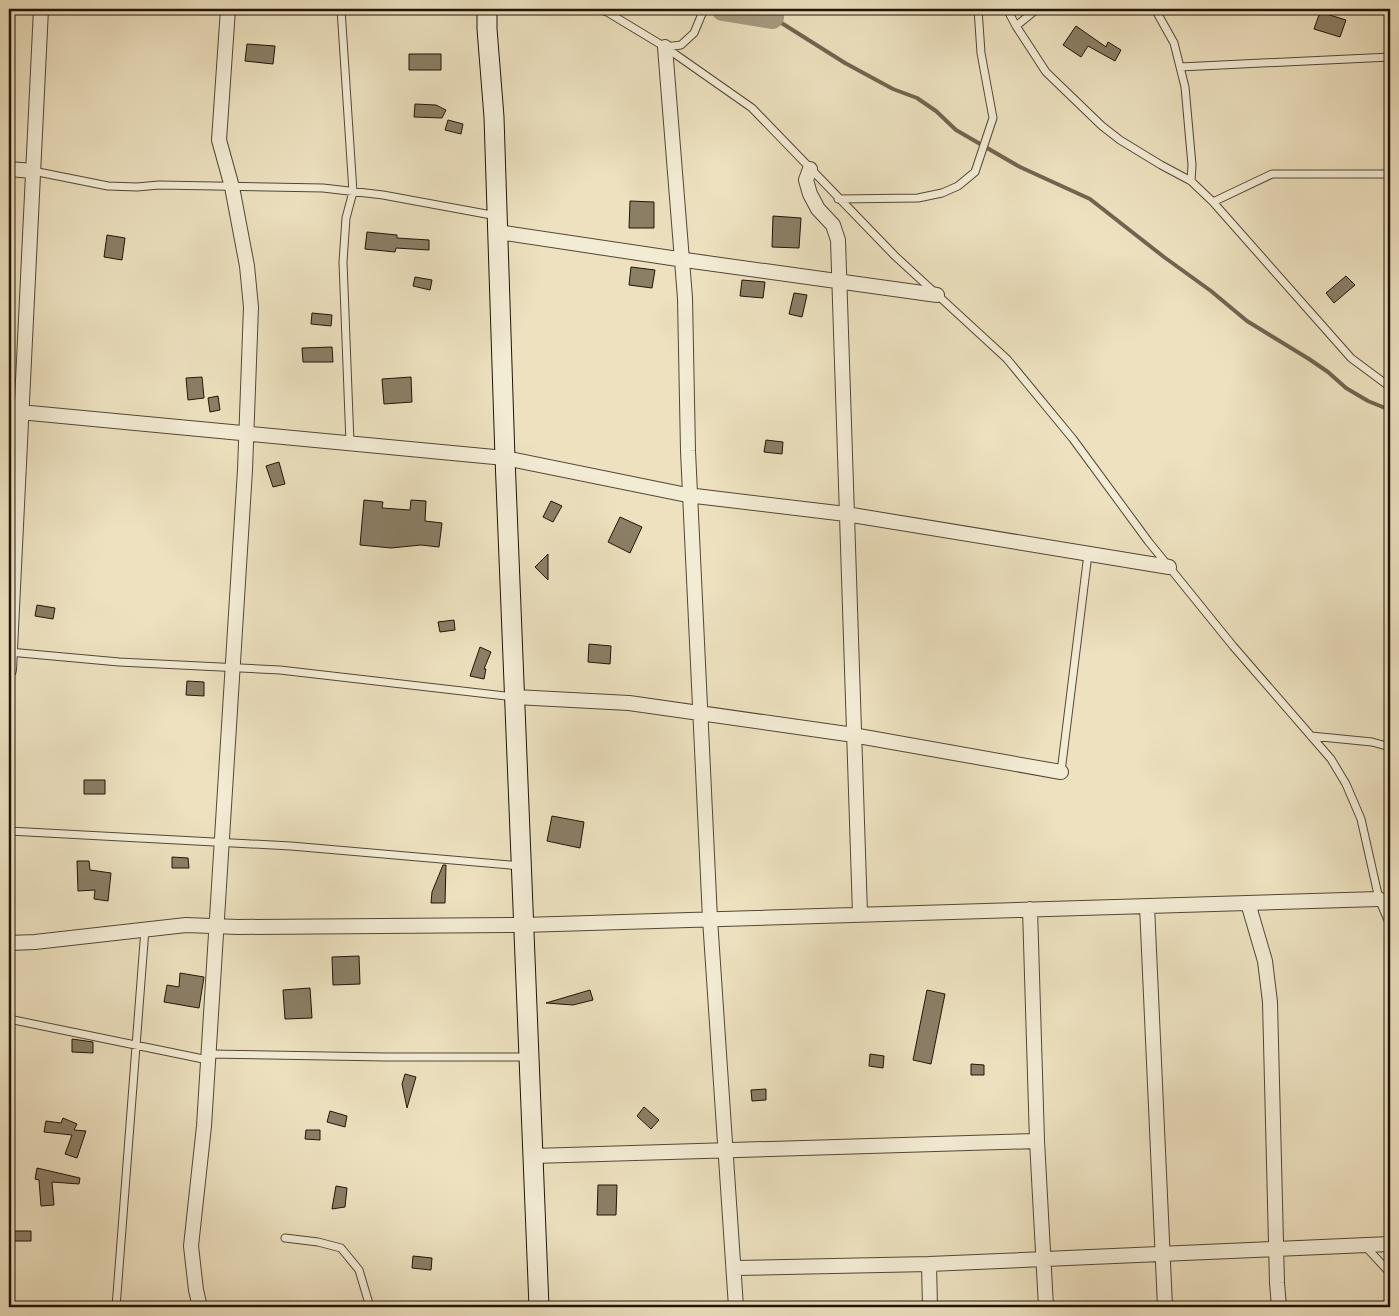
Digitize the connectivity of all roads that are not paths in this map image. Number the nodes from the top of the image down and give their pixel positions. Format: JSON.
{"nodes":[{"id":1,"x":41,"y":9,"type":"edge"},
{"id":2,"x":228,"y":9,"type":"edge"},
{"id":3,"x":341,"y":9,"type":"edge"},
{"id":4,"x":599,"y":9,"type":"edge"},
{"id":5,"x":704,"y":9,"type":"edge"},
{"id":6,"x":978,"y":9,"type":"edge"},
{"id":7,"x":1007,"y":9,"type":"edge"},
{"id":8,"x":1037,"y":9,"type":"edge"},
{"id":9,"x":1154,"y":9,"type":"edge"},
{"id":10,"x":482,"y":10,"type":"edge"},
{"id":11,"x":1016,"y":26,"type":"junction"},
{"id":12,"x":665,"y":46,"type":"junction"},
{"id":13,"x":1390,"y":57,"type":"edge"},
{"id":14,"x":1180,"y":67,"type":"junction"},
{"id":15,"x":9,"y":168,"type":"edge"},
{"id":16,"x":810,"y":169,"type":"junction"},
{"id":17,"x":33,"y":171,"type":"junction"},
{"id":18,"x":1390,"y":174,"type":"edge"},
{"id":19,"x":1192,"y":181,"type":"junction"},
{"id":20,"x":232,"y":187,"type":"junction"},
{"id":21,"x":353,"y":192,"type":"junction"},
{"id":22,"x":838,"y":198,"type":"junction"},
{"id":23,"x":1213,"y":202,"type":"junction"},
{"id":24,"x":498,"y":224,"type":"junction"},
{"id":25,"x":682,"y":260,"type":"junction"},
{"id":26,"x":839,"y":282,"type":"junction"},
{"id":27,"x":937,"y":295,"type":"junction"},
{"id":28,"x":1390,"y":387,"type":"edge"},
{"id":29,"x":15,"y":412,"type":"edge"},
{"id":30,"x":247,"y":434,"type":"junction"},
{"id":31,"x":350,"y":443,"type":"junction"},
{"id":32,"x":506,"y":458,"type":"junction"},
{"id":33,"x":690,"y":495,"type":"junction"},
{"id":34,"x":847,"y":515,"type":"junction"},
{"id":35,"x":1088,"y":554,"type":"junction"},
{"id":36,"x":1170,"y":567,"type":"junction"},
{"id":37,"x":9,"y":652,"type":"edge"},
{"id":38,"x":233,"y":668,"type":"junction"},
{"id":39,"x":9,"y":670,"type":"edge"},
{"id":40,"x":515,"y":697,"type":"junction"},
{"id":41,"x":700,"y":713,"type":"junction"},
{"id":42,"x":854,"y":736,"type":"junction"},
{"id":43,"x":1311,"y":736,"type":"junction"},
{"id":44,"x":1390,"y":747,"type":"edge"},
{"id":45,"x":1061,"y":772,"type":"joint"},
{"id":46,"x":9,"y":832,"type":"edge"},
{"id":47,"x":222,"y":842,"type":"junction"},
{"id":48,"x":521,"y":866,"type":"junction"},
{"id":49,"x":1385,"y":898,"type":"edge"},
{"id":50,"x":1248,"y":903,"type":"junction"},
{"id":51,"x":1147,"y":906,"type":"junction"},
{"id":52,"x":1030,"y":909,"type":"junction"},
{"id":53,"x":860,"y":914,"type":"junction"},
{"id":54,"x":710,"y":919,"type":"junction"},
{"id":55,"x":523,"y":924,"type":"junction"},
{"id":56,"x":217,"y":926,"type":"junction"},
{"id":57,"x":1390,"y":926,"type":"edge"},
{"id":58,"x":146,"y":930,"type":"junction"},
{"id":59,"x":9,"y":943,"type":"edge"},
{"id":60,"x":9,"y":1019,"type":"edge"},
{"id":61,"x":136,"y":1045,"type":"junction"},
{"id":62,"x":208,"y":1057,"type":"junction"},
{"id":63,"x":528,"y":1057,"type":"junction"},
{"id":64,"x":1037,"y":1141,"type":"junction"},
{"id":65,"x":726,"y":1150,"type":"junction"},
{"id":66,"x":533,"y":1156,"type":"junction"},
{"id":67,"x":285,"y":1238,"type":"dead end"},
{"id":68,"x":1390,"y":1244,"type":"edge"},
{"id":69,"x":1364,"y":1245,"type":"junction"},
{"id":70,"x":1276,"y":1249,"type":"junction"},
{"id":71,"x":1162,"y":1254,"type":"junction"},
{"id":72,"x":1043,"y":1260,"type":"junction"},
{"id":73,"x":929,"y":1264,"type":"junction"},
{"id":74,"x":734,"y":1268,"type":"junction"},
{"id":75,"x":1390,"y":1273,"type":"edge"},
{"id":76,"x":116,"y":1307,"type":"edge"},
{"id":77,"x":200,"y":1307,"type":"edge"},
{"id":78,"x":370,"y":1307,"type":"edge"},
{"id":79,"x":539,"y":1307,"type":"edge"},
{"id":80,"x":736,"y":1307,"type":"edge"},
{"id":81,"x":930,"y":1307,"type":"edge"},
{"id":82,"x":1046,"y":1307,"type":"edge"},
{"id":83,"x":1165,"y":1307,"type":"edge"},
{"id":84,"x":1279,"y":1307,"type":"edge"}],
"edges":[{"from":1,"to":17,"type":"street"},
{"from":2,"to":20,"type":"street"},
{"from":3,"to":21,"type":"lane"},
{"from":4,"to":12,"type":"lane"},
{"from":5,"to":12,"type":"lane"},
{"from":6,"to":22,"type":"lane"},
{"from":7,"to":11,"type":"lane"},
{"from":8,"to":11,"type":"lane"},
{"from":9,"to":14,"type":"lane"},
{"from":10,"to":24,"type":"street"},
{"from":11,"to":19,"type":"lane"},
{"from":12,"to":16,"type":"lane"},
{"from":12,"to":25,"type":"street"},
{"from":13,"to":14,"type":"lane"},
{"from":14,"to":19,"type":"lane"},
{"from":15,"to":17,"type":"street"},
{"from":16,"to":22,"type":"lane"},
{"from":16,"to":26,"type":"street"},
{"from":17,"to":20,"type":"lane"},
{"from":17,"to":29,"type":"street"},
{"from":18,"to":23,"type":"lane"},
{"from":19,"to":23,"type":"lane"},
{"from":20,"to":21,"type":"lane"},
{"from":20,"to":30,"type":"street"},
{"from":21,"to":24,"type":"lane"},
{"from":21,"to":31,"type":"lane"},
{"from":22,"to":27,"type":"lane"},
{"from":23,"to":28,"type":"lane"},
{"from":24,"to":25,"type":"street"},
{"from":24,"to":32,"type":"street"},
{"from":25,"to":26,"type":"street"},
{"from":25,"to":33,"type":"street"},
{"from":26,"to":27,"type":"street"},
{"from":26,"to":34,"type":"street"},
{"from":27,"to":36,"type":"lane"},
{"from":29,"to":30,"type":"street"},
{"from":29,"to":37,"type":"street"},
{"from":30,"to":31,"type":"street"},
{"from":30,"to":38,"type":"street"},
{"from":31,"to":32,"type":"street"},
{"from":32,"to":33,"type":"street"},
{"from":32,"to":40,"type":"street"},
{"from":33,"to":34,"type":"street"},
{"from":33,"to":41,"type":"street"},
{"from":34,"to":35,"type":"street"},
{"from":34,"to":42,"type":"street"},
{"from":35,"to":36,"type":"street"},
{"from":35,"to":45,"type":"lane"},
{"from":36,"to":43,"type":"lane"},
{"from":37,"to":38,"type":"lane"},
{"from":37,"to":39,"type":"street"},
{"from":38,"to":40,"type":"lane"},
{"from":38,"to":47,"type":"street"},
{"from":40,"to":41,"type":"street"},
{"from":40,"to":48,"type":"street"},
{"from":41,"to":42,"type":"street"},
{"from":41,"to":54,"type":"street"},
{"from":42,"to":45,"type":"street"},
{"from":42,"to":53,"type":"street"},
{"from":43,"to":44,"type":"lane"},
{"from":43,"to":49,"type":"lane"},
{"from":46,"to":47,"type":"lane"},
{"from":47,"to":48,"type":"lane"},
{"from":47,"to":56,"type":"street"},
{"from":48,"to":55,"type":"street"},
{"from":49,"to":50,"type":"street"},
{"from":49,"to":57,"type":"lane"},
{"from":50,"to":51,"type":"street"},
{"from":50,"to":70,"type":"street"},
{"from":51,"to":52,"type":"street"},
{"from":51,"to":71,"type":"street"},
{"from":52,"to":53,"type":"street"},
{"from":52,"to":64,"type":"street"},
{"from":53,"to":54,"type":"street"},
{"from":54,"to":55,"type":"street"},
{"from":54,"to":65,"type":"street"},
{"from":55,"to":56,"type":"street"},
{"from":55,"to":63,"type":"street"},
{"from":56,"to":58,"type":"street"},
{"from":56,"to":62,"type":"street"},
{"from":58,"to":59,"type":"street"},
{"from":58,"to":61,"type":"lane"},
{"from":60,"to":61,"type":"lane"},
{"from":61,"to":62,"type":"lane"},
{"from":61,"to":76,"type":"lane"},
{"from":62,"to":63,"type":"lane"},
{"from":62,"to":77,"type":"street"},
{"from":63,"to":66,"type":"street"},
{"from":64,"to":65,"type":"street"},
{"from":64,"to":72,"type":"street"},
{"from":65,"to":66,"type":"street"},
{"from":65,"to":74,"type":"street"},
{"from":66,"to":79,"type":"street"},
{"from":67,"to":78,"type":"lane"},
{"from":68,"to":69,"type":"street"},
{"from":69,"to":70,"type":"street"},
{"from":69,"to":75,"type":"lane"},
{"from":70,"to":71,"type":"street"},
{"from":70,"to":84,"type":"street"},
{"from":71,"to":72,"type":"street"},
{"from":71,"to":83,"type":"street"},
{"from":72,"to":73,"type":"street"},
{"from":72,"to":82,"type":"street"},
{"from":73,"to":74,"type":"street"},
{"from":73,"to":81,"type":"street"},
{"from":74,"to":80,"type":"street"}]}
